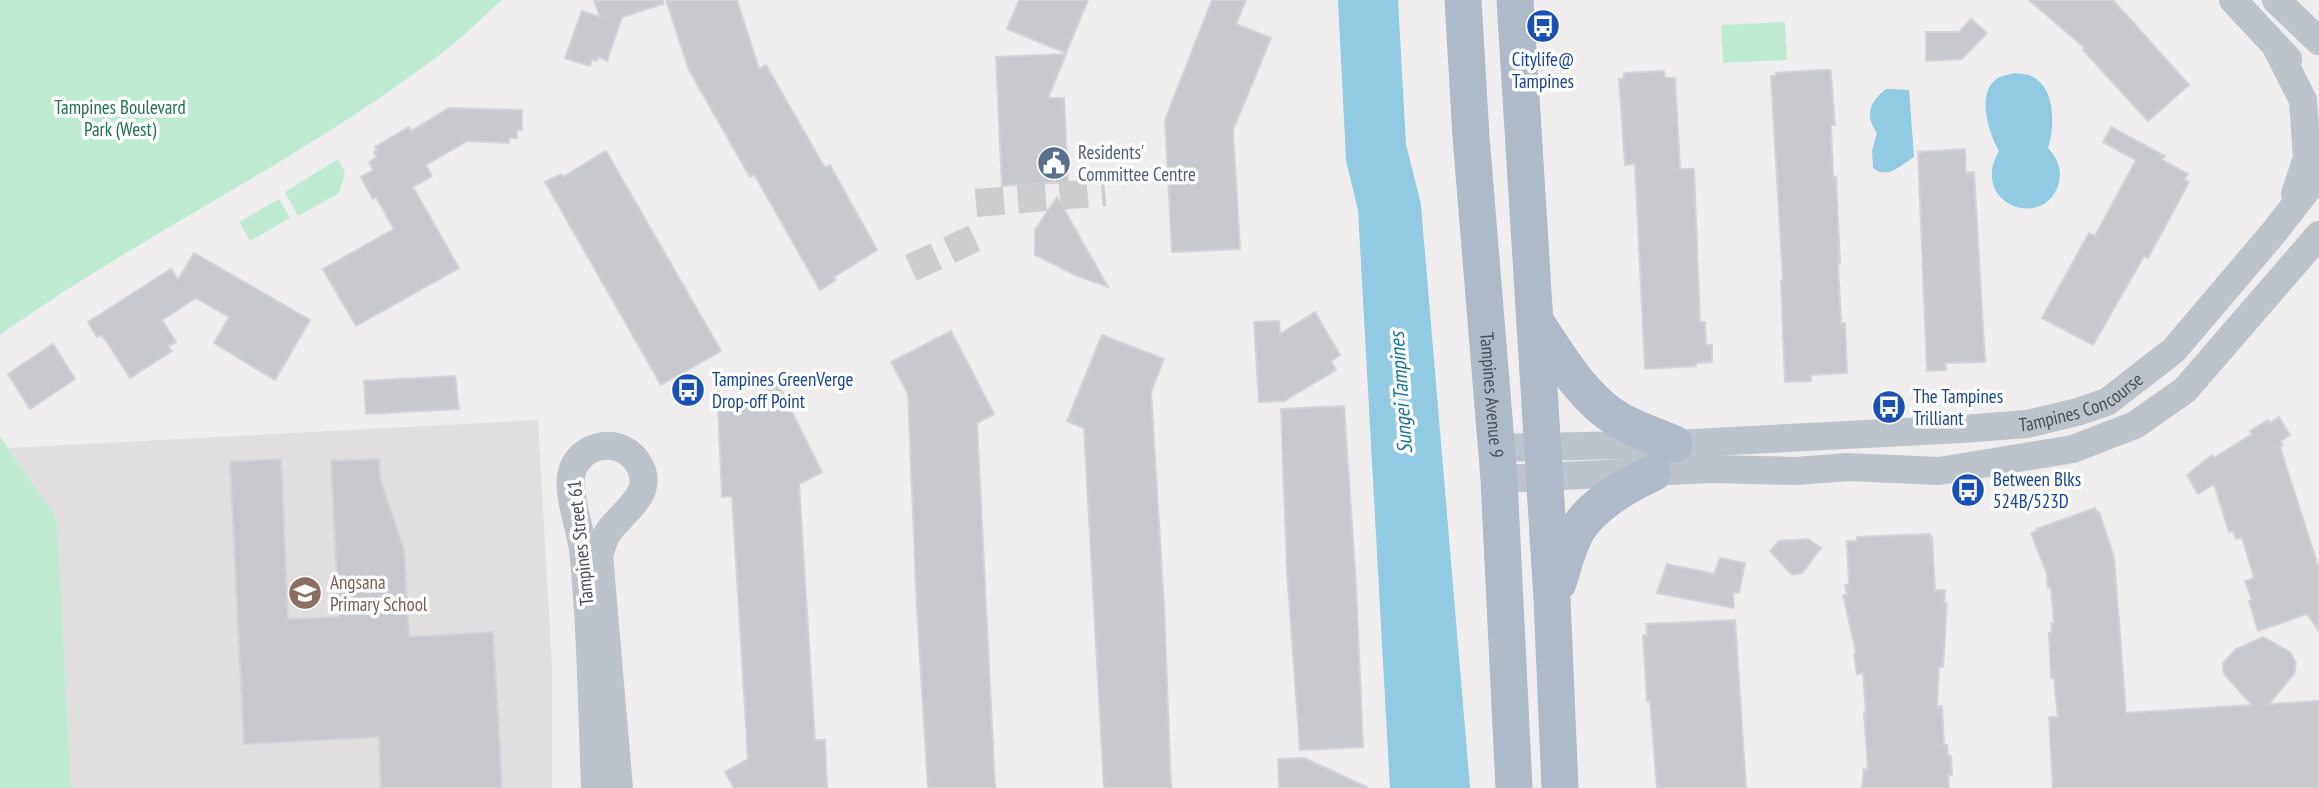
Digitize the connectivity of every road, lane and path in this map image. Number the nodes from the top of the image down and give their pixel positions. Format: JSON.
{"nodes":[{"id":1,"x":1463,"y":0,"type":"edge"},
{"id":2,"x":1515,"y":0,"type":"edge"},
{"id":3,"x":2233,"y":0,"type":"edge"},
{"id":4,"x":2282,"y":6,"type":"edge"},
{"id":5,"x":2319,"y":24,"type":"edge"},
{"id":6,"x":2319,"y":41,"type":"edge"},
{"id":7,"x":2276,"y":47,"type":"junction"},
{"id":8,"x":2319,"y":91,"type":"edge"},
{"id":9,"x":2319,"y":174,"type":"edge"},
{"id":10,"x":2276,"y":231,"type":"junction"},
{"id":11,"x":2316,"y":241,"type":"edge"},
{"id":12,"x":1533,"y":319,"type":"junction"},
{"id":13,"x":1674,"y":444,"type":"junction"},
{"id":14,"x":1543,"y":462,"type":"junction"},
{"id":15,"x":1497,"y":463,"type":"junction"},
{"id":16,"x":1653,"y":473,"type":"junction"},
{"id":17,"x":1552,"y":599,"type":"junction"},
{"id":18,"x":595,"y":788,"type":"edge"},
{"id":19,"x":619,"y":788,"type":"edge"},
{"id":20,"x":1514,"y":788,"type":"edge"},
{"id":21,"x":1560,"y":788,"type":"edge"}],
"edges":[{"from":1,"to":15,"type":"main road","name":"Tampines Avenue 9"},
{"from":2,"to":12,"type":"main road"},
{"from":3,"to":7,"type":"street"},
{"from":4,"to":5,"type":"street"},
{"from":4,"to":6,"type":"street"},
{"from":7,"to":8,"type":"street"},
{"from":7,"to":10,"type":"street"},
{"from":9,"to":10,"type":"street","name":"Tampines Concourse"},
{"from":10,"to":13,"type":"street","name":"Tampines Concourse"},
{"from":11,"to":16,"type":"street","name":"Tampines Concourse"},
{"from":12,"to":13,"type":"main road"},
{"from":12,"to":14,"type":"main road"},
{"from":13,"to":14,"type":"street","name":"Tampines Concourse"},
{"from":14,"to":15,"type":"street","name":"Tampines Concourse"},
{"from":14,"to":16,"type":"street","name":"Tampines Concourse"},
{"from":14,"to":17,"type":"main road"},
{"from":15,"to":20,"type":"main road","name":"Tampines Avenue 9"},
{"from":16,"to":17,"type":"main road"},
{"from":17,"to":21,"type":"main road"},
{"from":18,"to":19,"type":"street","name":"Tampines Street 61"}]}
